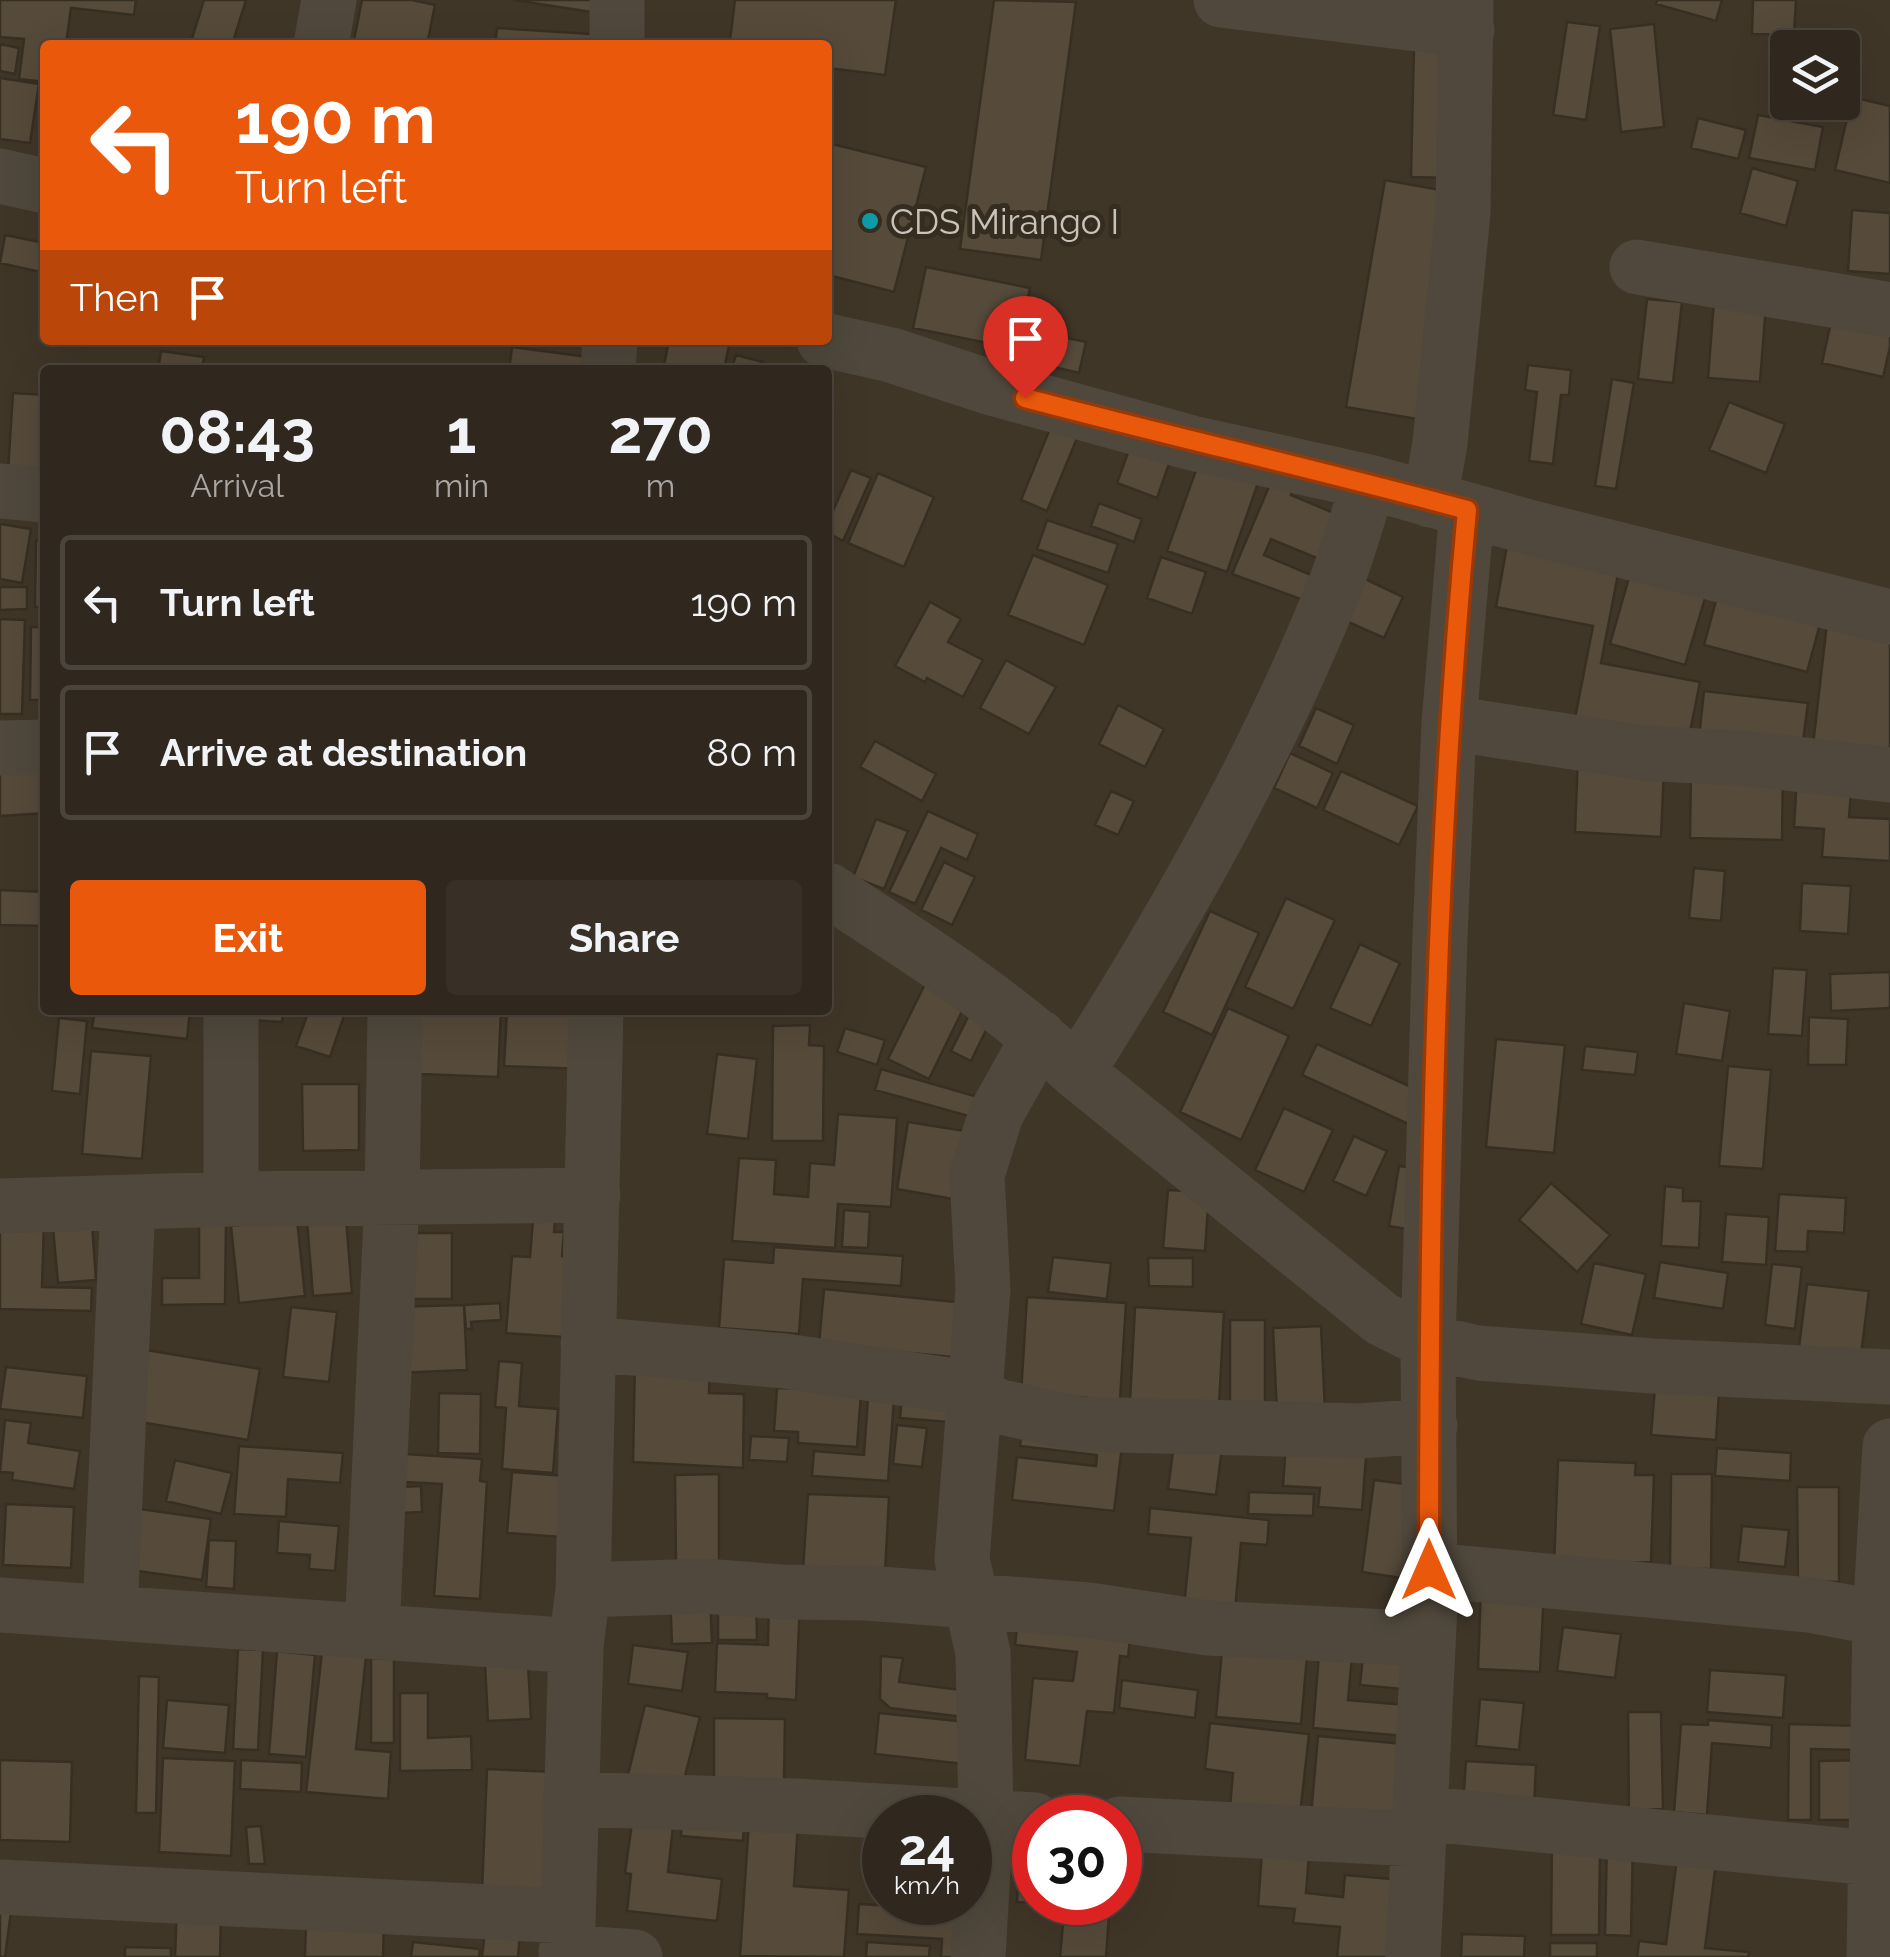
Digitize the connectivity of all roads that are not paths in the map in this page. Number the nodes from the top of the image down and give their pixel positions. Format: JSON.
{"nodes":[{"id":1,"x":330,"y":0,"type":"edge"},
{"id":2,"x":618,"y":0,"type":"edge"},
{"id":3,"x":1221,"y":0,"type":"edge"},
{"id":4,"x":1467,"y":15,"type":"edge"},
{"id":5,"x":322,"y":40,"type":"edge"},
{"id":6,"x":617,"y":40,"type":"edge"},
{"id":7,"x":0,"y":176,"type":"edge"},
{"id":8,"x":40,"y":185,"type":"edge"},
{"id":9,"x":1637,"y":267,"type":"dead end"},
{"id":10,"x":1890,"y":310,"type":"edge"},
{"id":11,"x":832,"y":342,"type":"edge"},
{"id":12,"x":1370,"y":482,"type":"junction"},
{"id":13,"x":0,"y":491,"type":"edge"},
{"id":14,"x":40,"y":495,"type":"edge"},
{"id":15,"x":1448,"y":505,"type":"junction"},
{"id":16,"x":1890,"y":617,"type":"edge"},
{"id":17,"x":1448,"y":724,"type":"junction"},
{"id":18,"x":40,"y":747,"type":"edge"},
{"id":19,"x":0,"y":748,"type":"edge"},
{"id":20,"x":1890,"y":775,"type":"edge"},
{"id":21,"x":832,"y":893,"type":"edge"},
{"id":22,"x":231,"y":1015,"type":"edge"},
{"id":23,"x":395,"y":1015,"type":"edge"},
{"id":24,"x":596,"y":1015,"type":"edge"},
{"id":25,"x":1058,"y":1054,"type":"junction"},
{"id":26,"x":593,"y":1195,"type":"junction"},
{"id":27,"x":392,"y":1198,"type":"junction"},
{"id":28,"x":231,"y":1199,"type":"junction"},
{"id":29,"x":128,"y":1204,"type":"junction"},
{"id":30,"x":0,"y":1206,"type":"edge"},
{"id":31,"x":1428,"y":1342,"type":"junction"},
{"id":32,"x":588,"y":1344,"type":"junction"},
{"id":33,"x":1890,"y":1377,"type":"edge"},
{"id":34,"x":975,"y":1394,"type":"junction"},
{"id":35,"x":1430,"y":1426,"type":"junction"},
{"id":36,"x":1890,"y":1446,"type":"edge"},
{"id":37,"x":1429,"y":1570,"type":"junction"},
{"id":38,"x":583,"y":1590,"type":"junction"},
{"id":39,"x":972,"y":1602,"type":"junction"},
{"id":40,"x":0,"y":1606,"type":"edge"},
{"id":41,"x":110,"y":1612,"type":"junction"},
{"id":42,"x":1885,"y":1620,"type":"edge"},
{"id":43,"x":372,"y":1631,"type":"junction"},
{"id":44,"x":1428,"y":1639,"type":"junction"},
{"id":45,"x":576,"y":1646,"type":"junction"},
{"id":46,"x":570,"y":1799,"type":"junction"},
{"id":47,"x":1010,"y":1819,"type":"edge"},
{"id":48,"x":1142,"y":1824,"type":"edge"},
{"id":49,"x":1418,"y":1826,"type":"junction"},
{"id":50,"x":1882,"y":1859,"type":"edge"},
{"id":51,"x":0,"y":1887,"type":"edge"},
{"id":52,"x":567,"y":1942,"type":"edge"},
{"id":53,"x":635,"y":1957,"type":"edge"},
{"id":54,"x":978,"y":1957,"type":"edge"},
{"id":55,"x":1414,"y":1957,"type":"edge"},
{"id":56,"x":1874,"y":1957,"type":"edge"}],
"edges":[{"from":1,"to":5,"type":"street"},
{"from":2,"to":6,"type":"street"},
{"from":3,"to":4,"type":"street"},
{"from":4,"to":15,"type":"street"},
{"from":7,"to":8,"type":"street"},
{"from":9,"to":10,"type":"street"},
{"from":11,"to":12,"type":"street"},
{"from":12,"to":15,"type":"street"},
{"from":12,"to":25,"type":"street"},
{"from":13,"to":14,"type":"street"},
{"from":15,"to":16,"type":"street"},
{"from":15,"to":17,"type":"street"},
{"from":17,"to":20,"type":"street"},
{"from":17,"to":31,"type":"street"},
{"from":18,"to":19,"type":"street"},
{"from":21,"to":25,"type":"street"},
{"from":22,"to":28,"type":"street"},
{"from":23,"to":27,"type":"street"},
{"from":24,"to":26,"type":"street"},
{"from":25,"to":31,"type":"street"},
{"from":25,"to":34,"type":"street"},
{"from":26,"to":27,"type":"street"},
{"from":26,"to":32,"type":"street"},
{"from":27,"to":28,"type":"street"},
{"from":27,"to":43,"type":"street"},
{"from":28,"to":29,"type":"street"},
{"from":29,"to":30,"type":"street"},
{"from":29,"to":41,"type":"street"},
{"from":31,"to":33,"type":"street"},
{"from":31,"to":35,"type":"street"},
{"from":32,"to":34,"type":"street"},
{"from":32,"to":38,"type":"street"},
{"from":34,"to":35,"type":"street"},
{"from":34,"to":39,"type":"street"},
{"from":35,"to":37,"type":"street"},
{"from":36,"to":42,"type":"street"},
{"from":37,"to":42,"type":"street"},
{"from":37,"to":44,"type":"street"},
{"from":38,"to":39,"type":"street"},
{"from":38,"to":45,"type":"street"},
{"from":39,"to":44,"type":"street"},
{"from":39,"to":47,"type":"street"},
{"from":40,"to":41,"type":"street"},
{"from":41,"to":43,"type":"street"},
{"from":42,"to":50,"type":"street"},
{"from":43,"to":45,"type":"street"},
{"from":44,"to":49,"type":"street"},
{"from":45,"to":46,"type":"street"},
{"from":46,"to":47,"type":"street"},
{"from":46,"to":52,"type":"street"},
{"from":47,"to":54,"type":"street"},
{"from":48,"to":49,"type":"street"},
{"from":49,"to":50,"type":"street"},
{"from":49,"to":55,"type":"street"},
{"from":50,"to":56,"type":"street"},
{"from":51,"to":52,"type":"street"},
{"from":52,"to":53,"type":"street"}]}
